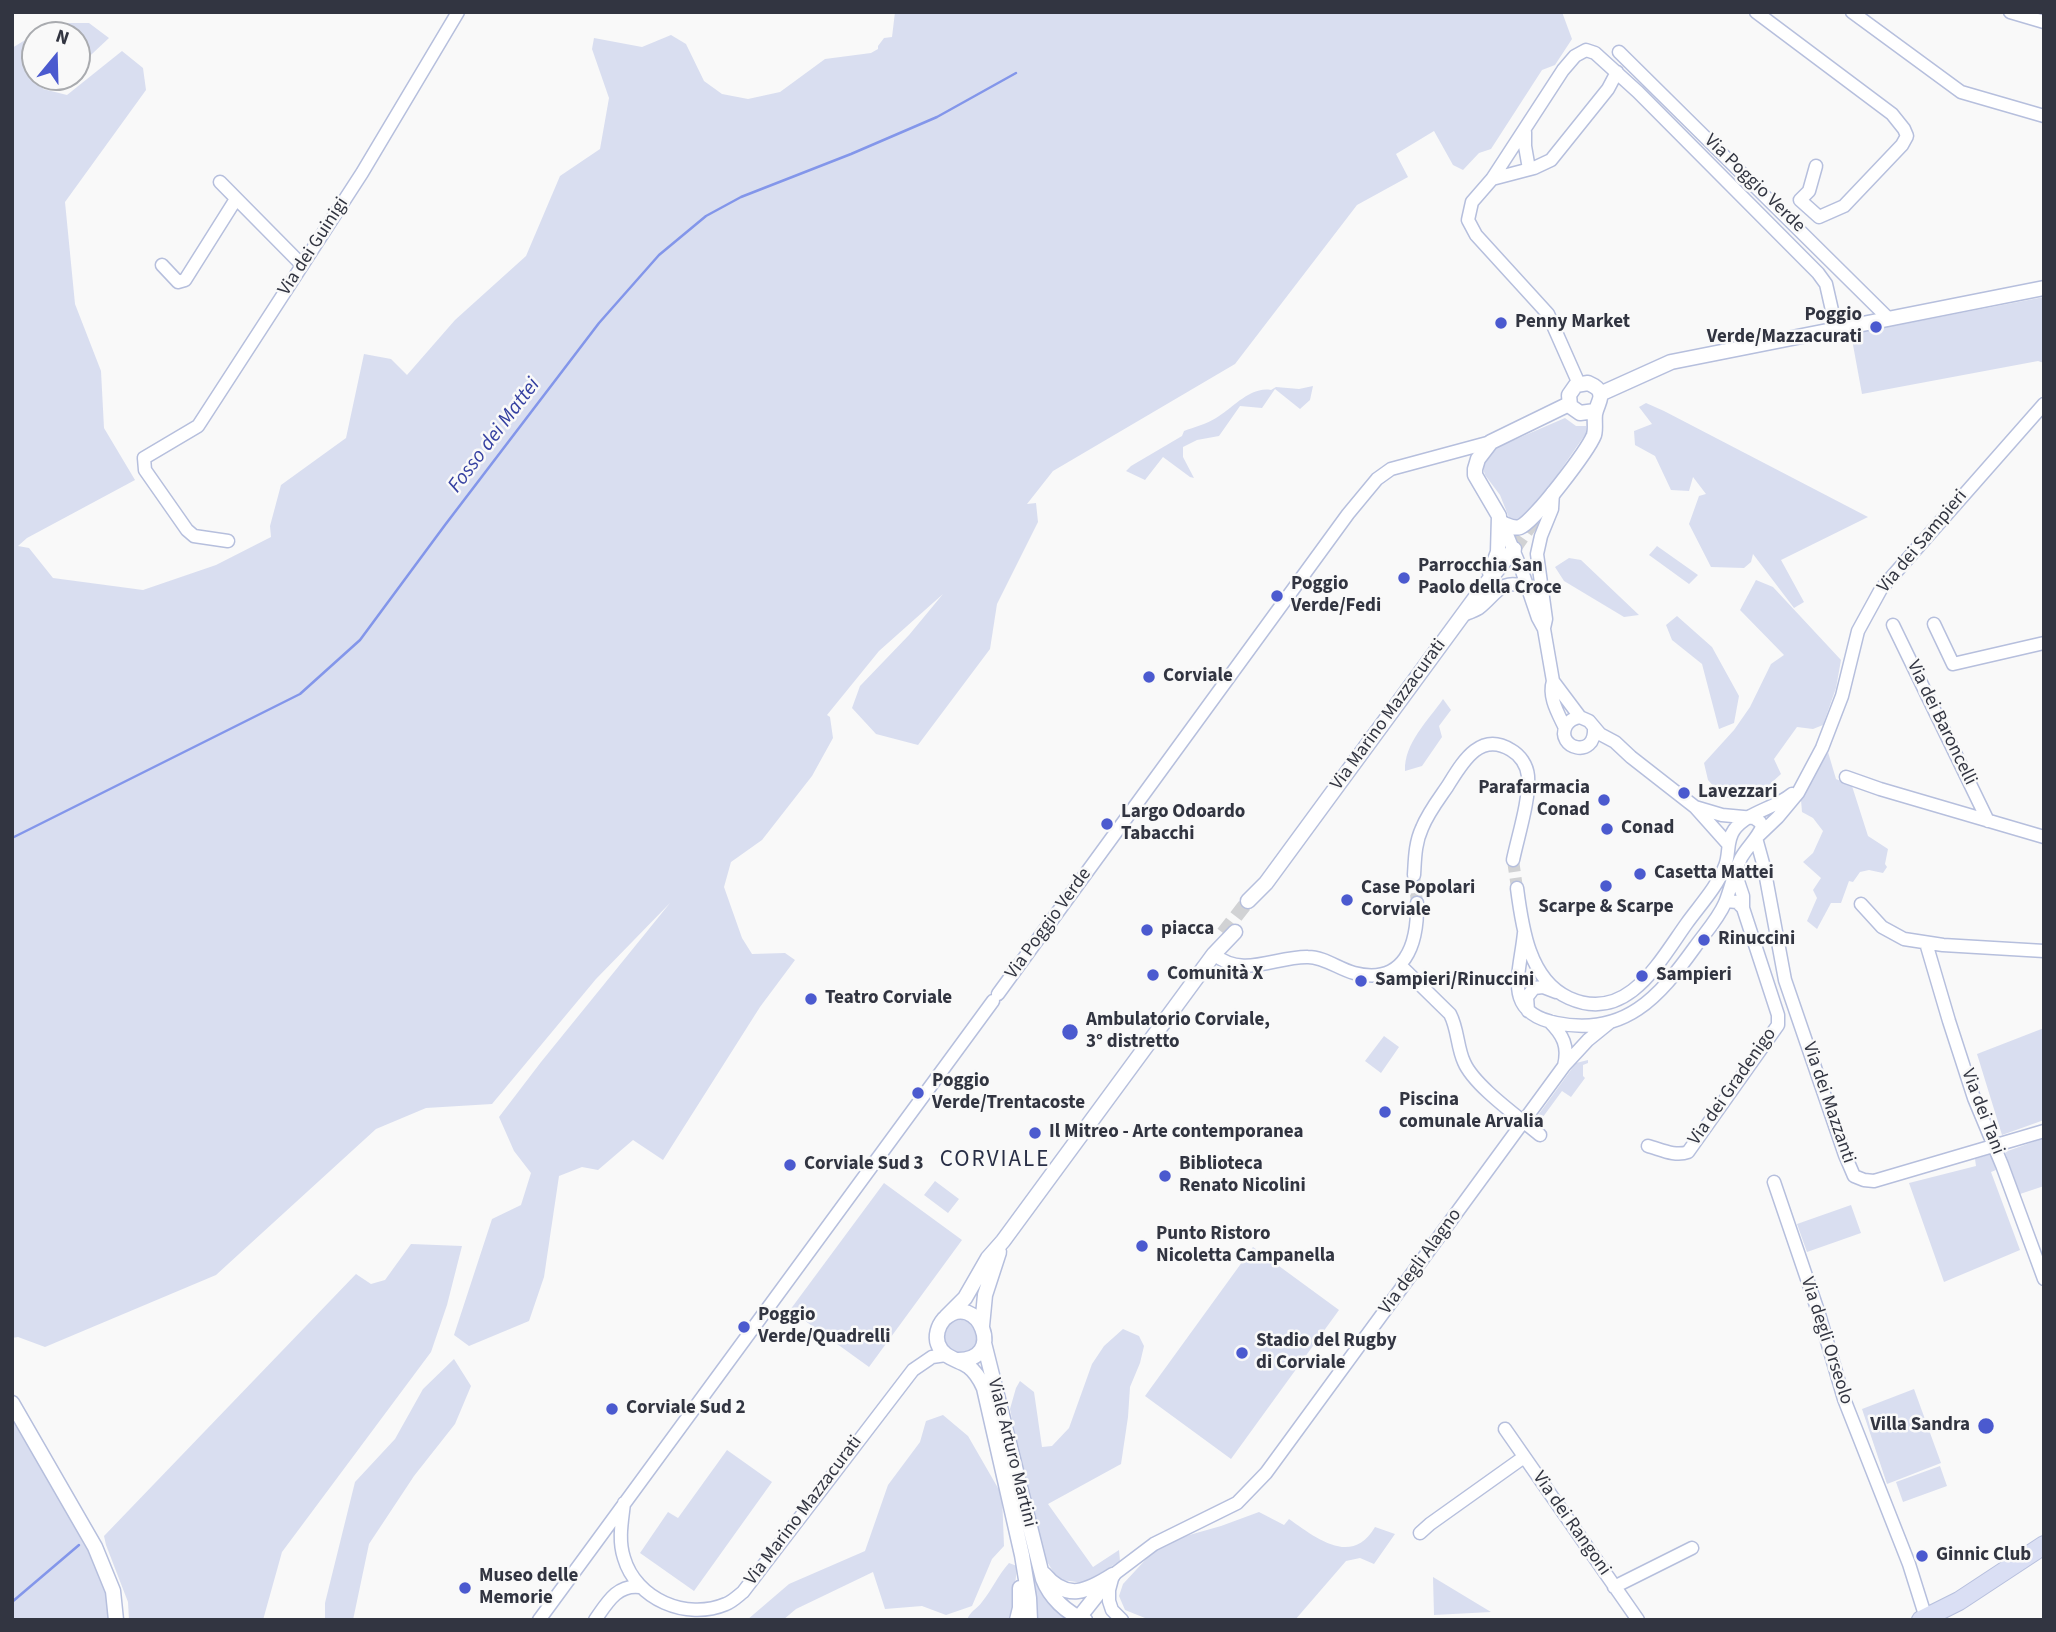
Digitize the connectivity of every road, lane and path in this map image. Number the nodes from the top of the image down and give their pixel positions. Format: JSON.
{"nodes":[{"id":1,"x":458,"y":12,"type":"edge"},
{"id":2,"x":1755,"y":12,"type":"edge"},
{"id":3,"x":2010,"y":12,"type":"edge"},
{"id":4,"x":1860,"y":15,"type":"edge"},
{"id":5,"x":2044,"y":22,"type":"edge"},
{"id":6,"x":1619,"y":52,"type":"dead end"},
{"id":7,"x":1617,"y":72,"type":"junction"},
{"id":8,"x":2044,"y":116,"type":"edge"},
{"id":9,"x":1525,"y":131,"type":"junction"},
{"id":10,"x":1816,"y":166,"type":"dead end"},
{"id":11,"x":1529,"y":169,"type":"junction"},
{"id":12,"x":1492,"y":179,"type":"junction"},
{"id":13,"x":220,"y":182,"type":"dead end"},
{"id":14,"x":236,"y":199,"type":"junction"},
{"id":15,"x":1819,"y":217,"type":"junction"},
{"id":16,"x":1808,"y":238,"type":"junction"},
{"id":17,"x":162,"y":265,"type":"dead end"},
{"id":18,"x":302,"y":265,"type":"junction"},
{"id":19,"x":2044,"y":288,"type":"edge"},
{"id":20,"x":1888,"y":318,"type":"junction"},
{"id":21,"x":1836,"y":328,"type":"junction"},
{"id":22,"x":1579,"y":384,"type":"junction"},
{"id":23,"x":1600,"y":394,"type":"junction"},
{"id":24,"x":1569,"y":404,"type":"junction"},
{"id":25,"x":2044,"y":404,"type":"edge"},
{"id":26,"x":1595,"y":411,"type":"junction"},
{"id":27,"x":1491,"y":442,"type":"junction"},
{"id":28,"x":1553,"y":492,"type":"junction"},
{"id":29,"x":1501,"y":520,"type":"junction"},
{"id":30,"x":228,"y":541,"type":"dead end"},
{"id":31,"x":1514,"y":549,"type":"junction"},
{"id":32,"x":1527,"y":588,"type":"junction"},
{"id":33,"x":1481,"y":590,"type":"junction"},
{"id":34,"x":1463,"y":615,"type":"junction"},
{"id":35,"x":1934,"y":624,"type":"dead end"},
{"id":36,"x":1893,"y":625,"type":"dead end"},
{"id":37,"x":1544,"y":629,"type":"junction"},
{"id":38,"x":2044,"y":643,"type":"edge"},
{"id":39,"x":1553,"y":681,"type":"junction"},
{"id":40,"x":1580,"y":717,"type":"junction"},
{"id":41,"x":1565,"y":728,"type":"junction"},
{"id":42,"x":1594,"y":728,"type":"junction"},
{"id":43,"x":1590,"y":743,"type":"junction"},
{"id":44,"x":1631,"y":758,"type":"junction"},
{"id":45,"x":1846,"y":777,"type":"dead end"},
{"id":46,"x":1807,"y":779,"type":"junction"},
{"id":47,"x":1695,"y":807,"type":"junction"},
{"id":48,"x":1750,"y":817,"type":"junction"},
{"id":49,"x":1988,"y":821,"type":"junction"},
{"id":50,"x":2044,"y":837,"type":"edge"},
{"id":51,"x":1756,"y":838,"type":"junction"},
{"id":52,"x":1728,"y":844,"type":"junction"},
{"id":53,"x":1513,"y":860,"type":"tunnel mouth"},
{"id":54,"x":1735,"y":872,"type":"junction"},
{"id":55,"x":1414,"y":875,"type":"tunnel mouth"},
{"id":56,"x":1517,"y":888,"type":"tunnel mouth"},
{"id":57,"x":1254,"y":900,"type":"tunnel mouth"},
{"id":58,"x":1726,"y":901,"type":"junction"},
{"id":59,"x":1417,"y":903,"type":"tunnel mouth"},
{"id":60,"x":1861,"y":904,"type":"dead end"},
{"id":61,"x":1743,"y":908,"type":"junction"},
{"id":62,"x":1524,"y":933,"type":"junction"},
{"id":63,"x":1223,"y":942,"type":"joint"},
{"id":64,"x":1926,"y":943,"type":"junction"},
{"id":65,"x":2044,"y":951,"type":"edge"},
{"id":66,"x":1400,"y":965,"type":"junction"},
{"id":67,"x":1559,"y":993,"type":"junction"},
{"id":68,"x":1528,"y":1011,"type":"junction"},
{"id":69,"x":1549,"y":1021,"type":"junction"},
{"id":70,"x":1609,"y":1023,"type":"junction"},
{"id":71,"x":1564,"y":1066,"type":"junction"},
{"id":72,"x":1523,"y":1121,"type":"junction"},
{"id":73,"x":2044,"y":1131,"type":"edge"},
{"id":74,"x":1540,"y":1135,"type":"dead end"},
{"id":75,"x":1648,"y":1146,"type":"dead end"},
{"id":76,"x":1994,"y":1146,"type":"junction"},
{"id":77,"x":1774,"y":1182,"type":"dead end"},
{"id":78,"x":1003,"y":1241,"type":"junction"},
{"id":79,"x":2044,"y":1279,"type":"edge"},
{"id":80,"x":946,"y":1317,"type":"junction"},
{"id":81,"x":982,"y":1326,"type":"junction"},
{"id":82,"x":984,"y":1343,"type":"junction"},
{"id":83,"x":951,"y":1358,"type":"junction"},
{"id":84,"x":12,"y":1403,"type":"edge"},
{"id":85,"x":1504,"y":1429,"type":"dead end"},
{"id":86,"x":1524,"y":1457,"type":"junction"},
{"id":87,"x":624,"y":1503,"type":"junction"},
{"id":88,"x":1420,"y":1533,"type":"dead end"},
{"id":89,"x":2044,"y":1545,"type":"edge"},
{"id":90,"x":1692,"y":1548,"type":"dead end"},
{"id":91,"x":1022,"y":1555,"type":"junction"},
{"id":92,"x":1038,"y":1563,"type":"junction"},
{"id":93,"x":1113,"y":1575,"type":"junction"},
{"id":94,"x":640,"y":1587,"type":"junction"},
{"id":95,"x":1614,"y":1587,"type":"junction"},
{"id":96,"x":1080,"y":1619,"type":"edge"},
{"id":97,"x":1924,"y":1619,"type":"edge"},
{"id":98,"x":116,"y":1620,"type":"edge"},
{"id":99,"x":539,"y":1620,"type":"edge"},
{"id":100,"x":595,"y":1620,"type":"edge"},
{"id":101,"x":1017,"y":1620,"type":"edge"},
{"id":102,"x":1030,"y":1620,"type":"edge"},
{"id":103,"x":1122,"y":1620,"type":"edge"},
{"id":104,"x":1638,"y":1620,"type":"edge"}],
"edges":[{"from":1,"to":18,"type":"street","name":"Via dei Guinigi"},
{"from":2,"to":15,"type":"street"},
{"from":3,"to":5,"type":"street"},
{"from":4,"to":8,"type":"street"},
{"from":6,"to":16,"type":"street","name":"Via Poggio Verde"},
{"from":7,"to":9,"type":"street"},
{"from":7,"to":11,"type":"street"},
{"from":7,"to":21,"type":"street"},
{"from":9,"to":11,"type":"street"},
{"from":9,"to":12,"type":"street"},
{"from":10,"to":15,"type":"street"},
{"from":11,"to":12,"type":"street"},
{"from":12,"to":22,"type":"street"},
{"from":13,"to":14,"type":"street"},
{"from":14,"to":17,"type":"street"},
{"from":14,"to":18,"type":"street"},
{"from":15,"to":16,"type":"street"},
{"from":16,"to":20,"type":"street","name":"Via Poggio Verde"},
{"from":18,"to":30,"type":"street","name":"Via dei Guinigi"},
{"from":19,"to":20,"type":"street"},
{"from":20,"to":21,"type":"street"},
{"from":21,"to":23,"type":"street"},
{"from":22,"to":23,"type":"street"},
{"from":22,"to":24,"type":"street"},
{"from":23,"to":26,"type":"street"},
{"from":24,"to":26,"type":"street"},
{"from":24,"to":27,"type":"street"},
{"from":25,"to":46,"type":"street","name":"Via dei Sampieri"},
{"from":26,"to":28,"type":"street"},
{"from":27,"to":29,"type":"street"},
{"from":27,"to":87,"type":"street","name":"Via Poggio Verde"},
{"from":28,"to":29,"type":"street"},
{"from":28,"to":37,"type":"street"},
{"from":29,"to":31,"type":"street"},
{"from":29,"to":33,"type":"street"},
{"from":31,"to":32,"type":"street"},
{"from":31,"to":33,"type":"street","name":"Via Marino Mazzacurati"},
{"from":32,"to":34,"type":"street"},
{"from":32,"to":37,"type":"street"},
{"from":33,"to":34,"type":"street","name":"Via Marino Mazzacurati"},
{"from":34,"to":57,"type":"street","name":"Via Marino Mazzacurati"},
{"from":35,"to":38,"type":"street"},
{"from":36,"to":49,"type":"street","name":"Via dei Baroncelli"},
{"from":37,"to":39,"type":"street"},
{"from":39,"to":40,"type":"street"},
{"from":39,"to":41,"type":"street"},
{"from":40,"to":41,"type":"street"},
{"from":40,"to":42,"type":"street"},
{"from":41,"to":43,"type":"street"},
{"from":42,"to":43,"type":"street"},
{"from":42,"to":44,"type":"street"},
{"from":43,"to":44,"type":"street"},
{"from":44,"to":47,"type":"street"},
{"from":45,"to":49,"type":"street"},
{"from":46,"to":48,"type":"street","name":"Via dei Sampieri"},
{"from":46,"to":51,"type":"street","name":"Via dei Sampieri"},
{"from":47,"to":48,"type":"street"},
{"from":47,"to":52,"type":"street"},
{"from":48,"to":51,"type":"street"},
{"from":48,"to":52,"type":"street","name":"Via dei Sampieri"},
{"from":49,"to":50,"type":"street"},
{"from":51,"to":54,"type":"street","name":"Via dei Sampieri"},
{"from":51,"to":76,"type":"street","name":"Via dei Mazzanti"},
{"from":52,"to":67,"type":"street","name":"Via dei Sampieri"},
{"from":53,"to":55,"type":"street"},
{"from":54,"to":58,"type":"street","name":"Via dei Sampieri"},
{"from":54,"to":61,"type":"street"},
{"from":56,"to":62,"type":"street"},
{"from":58,"to":61,"type":"street"},
{"from":58,"to":70,"type":"street","name":"Via dei Sampieri"},
{"from":59,"to":66,"type":"street"},
{"from":60,"to":64,"type":"street"},
{"from":61,"to":75,"type":"street","name":"Via dei Gradenigo"},
{"from":62,"to":67,"type":"street"},
{"from":62,"to":68,"type":"street"},
{"from":63,"to":66,"type":"street"},
{"from":63,"to":78,"type":"street"},
{"from":64,"to":65,"type":"street"},
{"from":64,"to":76,"type":"street","name":"Via dei Tani"},
{"from":66,"to":72,"type":"street"},
{"from":67,"to":68,"type":"street","name":"Via dei Sampieri"},
{"from":68,"to":69,"type":"street"},
{"from":69,"to":70,"type":"street"},
{"from":69,"to":71,"type":"street"},
{"from":70,"to":71,"type":"street","name":"Via degli Alagno"},
{"from":71,"to":72,"type":"street","name":"Via degli Alagno"},
{"from":72,"to":74,"type":"street"},
{"from":72,"to":93,"type":"street","name":"Via degli Alagno"},
{"from":73,"to":76,"type":"street","name":"Via dei Mazzanti"},
{"from":76,"to":79,"type":"street","name":"Via dei Tani"},
{"from":77,"to":97,"type":"street","name":"Via degli Orseolo"},
{"from":78,"to":80,"type":"street"},
{"from":78,"to":81,"type":"street"},
{"from":80,"to":81,"type":"street"},
{"from":80,"to":83,"type":"street"},
{"from":81,"to":82,"type":"street"},
{"from":82,"to":83,"type":"street"},
{"from":82,"to":92,"type":"street","name":"Viale Arturo Martini"},
{"from":83,"to":91,"type":"street","name":"Viale Arturo Martini"},
{"from":83,"to":94,"type":"street","name":"Via Marino Mazzacurati"},
{"from":84,"to":98,"type":"street"},
{"from":85,"to":86,"type":"street","name":"Via dei Rangoni"},
{"from":86,"to":88,"type":"street"},
{"from":86,"to":95,"type":"street","name":"Via dei Rangoni"},
{"from":87,"to":94,"type":"street"},
{"from":87,"to":99,"type":"street"},
{"from":89,"to":97,"type":"main road"},
{"from":90,"to":95,"type":"street"},
{"from":91,"to":101,"type":"street","name":"Viale Arturo Martini"},
{"from":91,"to":102,"type":"street","name":"Viale Arturo Martini"},
{"from":92,"to":93,"type":"street"},
{"from":92,"to":96,"type":"street","name":"Viale Arturo Martini"},
{"from":93,"to":96,"type":"street","name":"Via degli Alagno"},
{"from":93,"to":103,"type":"street"},
{"from":94,"to":100,"type":"street"},
{"from":95,"to":104,"type":"street","name":"Via dei Rangoni"}]}
